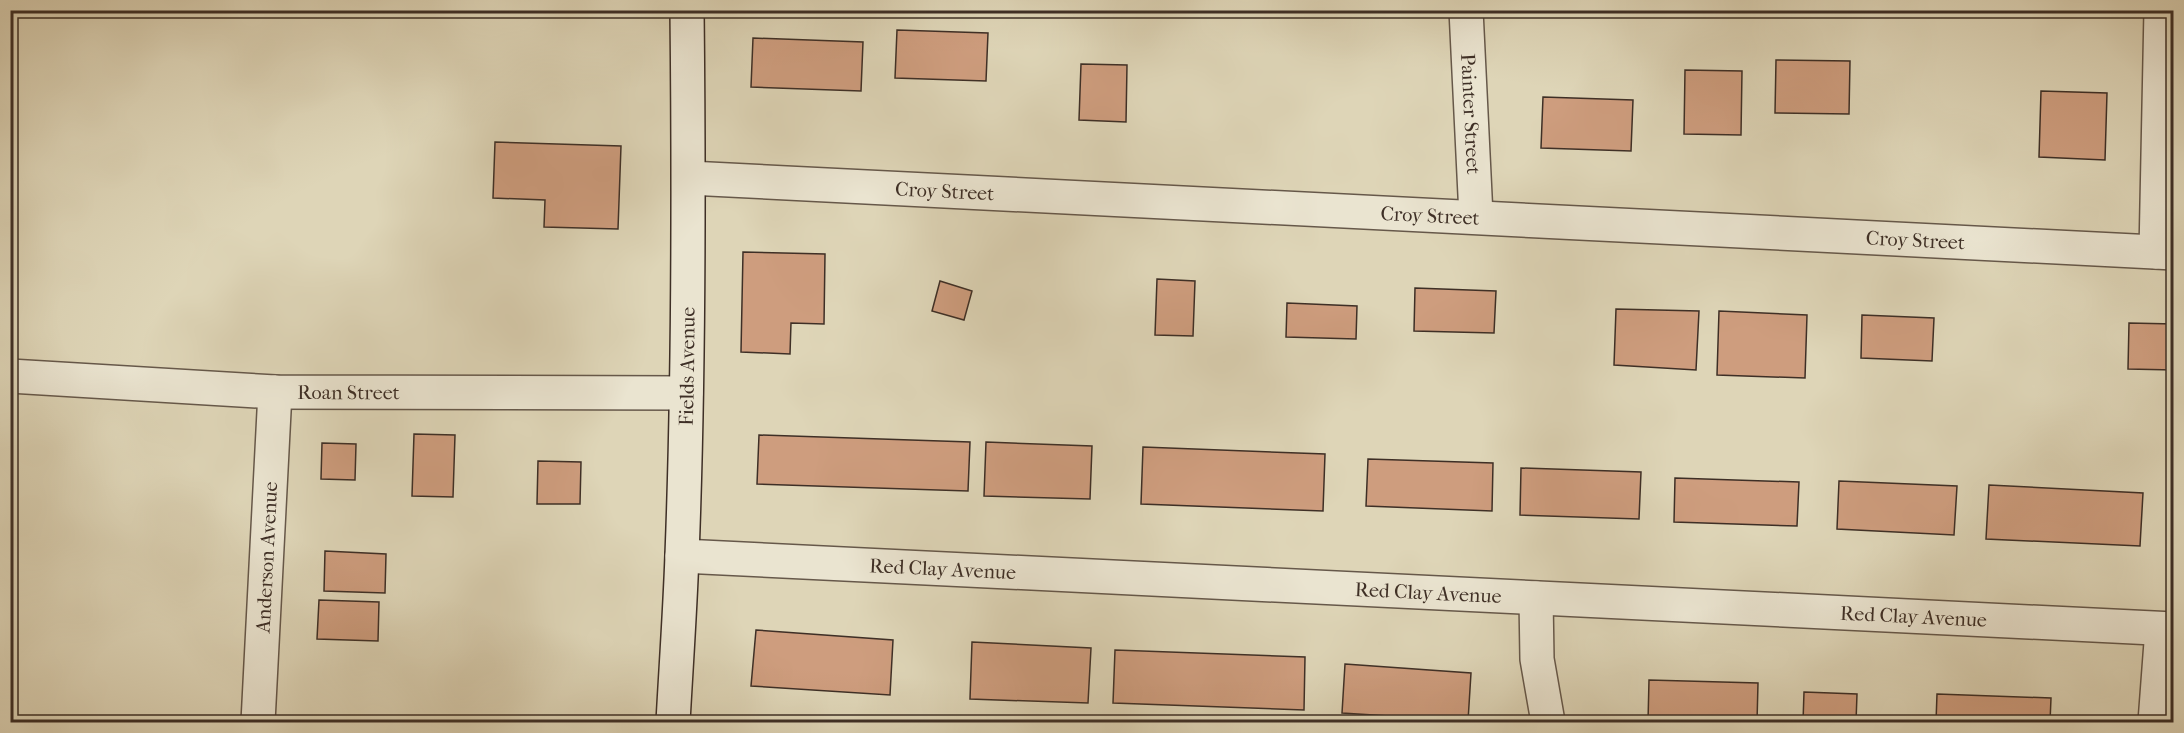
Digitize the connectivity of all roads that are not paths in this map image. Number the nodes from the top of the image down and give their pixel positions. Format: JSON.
{"nodes":[{"id":1,"x":687,"y":10,"type":"edge"},
{"id":2,"x":1466,"y":10,"type":"edge"},
{"id":3,"x":2161,"y":10,"type":"edge"},
{"id":4,"x":689,"y":178,"type":"junction"},
{"id":5,"x":1476,"y":216,"type":"junction"},
{"id":6,"x":2165,"y":252,"type":"edge"},
{"id":7,"x":10,"y":376,"type":"edge"},
{"id":8,"x":275,"y":392,"type":"junction"},
{"id":9,"x":686,"y":393,"type":"junction"},
{"id":10,"x":682,"y":556,"type":"junction"},
{"id":11,"x":1536,"y":598,"type":"junction"},
{"id":12,"x":2168,"y":629,"type":"edge"},
{"id":13,"x":258,"y":723,"type":"edge"},
{"id":14,"x":673,"y":723,"type":"edge"},
{"id":15,"x":1548,"y":723,"type":"edge"},
{"id":16,"x":2155,"y":723,"type":"edge"}],
"edges":[{"from":1,"to":4,"type":"street","name":"Fields Avenue"},
{"from":2,"to":5,"type":"street","name":"Painter Street"},
{"from":3,"to":6,"type":"street"},
{"from":4,"to":5,"type":"street","name":"Croy Street"},
{"from":4,"to":9,"type":"street","name":"Fields Avenue"},
{"from":5,"to":6,"type":"street","name":"Croy Street"},
{"from":7,"to":8,"type":"street","name":"Roan Street"},
{"from":8,"to":9,"type":"street","name":"Roan Street"},
{"from":8,"to":13,"type":"street","name":"Anderson Avenue"},
{"from":9,"to":10,"type":"street","name":"Fields Avenue"},
{"from":10,"to":11,"type":"street","name":"Red Clay Avenue"},
{"from":10,"to":14,"type":"street","name":"Fields Avenue"},
{"from":11,"to":12,"type":"street","name":"Red Clay Avenue"},
{"from":11,"to":15,"type":"street"},
{"from":12,"to":16,"type":"street"}]}
